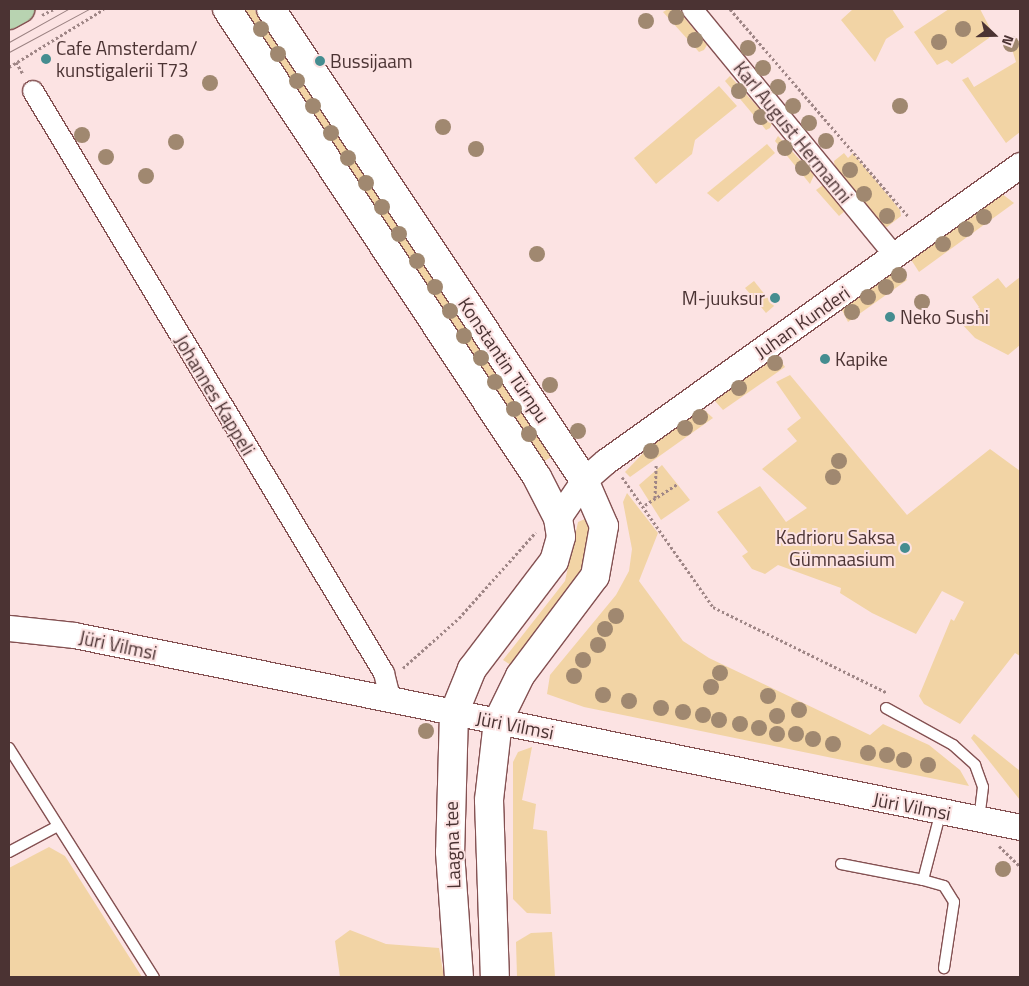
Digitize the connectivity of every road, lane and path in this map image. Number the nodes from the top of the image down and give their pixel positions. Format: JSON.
{"nodes":[{"id":1,"x":20,"y":9,"type":"edge"},
{"id":2,"x":104,"y":9,"type":"edge"},
{"id":3,"x":228,"y":9,"type":"edge"},
{"id":4,"x":271,"y":9,"type":"edge"},
{"id":5,"x":692,"y":9,"type":"edge"},
{"id":6,"x":730,"y":9,"type":"edge"},
{"id":7,"x":9,"y":15,"type":"edge"},
{"id":8,"x":9,"y":67,"type":"edge"},
{"id":9,"x":33,"y":91,"type":"dead end"},
{"id":10,"x":1020,"y":165,"type":"edge"},
{"id":11,"x":910,"y":218,"type":"dead end"},
{"id":12,"x":895,"y":256,"type":"junction"},
{"id":13,"x":606,"y":461,"type":"junction"},
{"id":14,"x":656,"y":465,"type":"dead end"},
{"id":15,"x":584,"y":480,"type":"junction"},
{"id":16,"x":677,"y":484,"type":"dead end"},
{"id":17,"x":655,"y":499,"type":"junction"},
{"id":18,"x":646,"y":506,"type":"junction"},
{"id":19,"x":551,"y":522,"type":"junction"},
{"id":20,"x":9,"y":628,"type":"edge"},
{"id":21,"x":402,"y":668,"type":"dead end"},
{"id":22,"x":391,"y":701,"type":"junction"},
{"id":23,"x":886,"y":708,"type":"dead end"},
{"id":24,"x":454,"y":713,"type":"junction"},
{"id":25,"x":898,"y":714,"type":"junction"},
{"id":26,"x":498,"y":721,"type":"junction"},
{"id":27,"x":9,"y":748,"type":"edge"},
{"id":28,"x":941,"y":811,"type":"junction"},
{"id":29,"x":979,"y":819,"type":"junction"},
{"id":30,"x":58,"y":826,"type":"junction"},
{"id":31,"x":1017,"y":831,"type":"edge"},
{"id":32,"x":992,"y":843,"type":"dead end"},
{"id":33,"x":9,"y":852,"type":"edge"},
{"id":34,"x":841,"y":864,"type":"dead end"},
{"id":35,"x":1020,"y":866,"type":"edge"},
{"id":36,"x":923,"y":880,"type":"junction"},
{"id":37,"x":944,"y":968,"type":"dead end"},
{"id":38,"x":154,"y":977,"type":"edge"},
{"id":39,"x":459,"y":977,"type":"edge"},
{"id":40,"x":495,"y":977,"type":"edge"}],
"edges":[{"from":1,"to":7,"type":"main road"},
{"from":2,"to":8,"type":"path"},
{"from":3,"to":19,"type":"main road","name":"Konstantin Türnpu"},
{"from":4,"to":15,"type":"main road","name":"Konstantin Türnpu"},
{"from":5,"to":12,"type":"street","name":"Karl August Hermanni"},
{"from":6,"to":11,"type":"path"},
{"from":9,"to":22,"type":"street","name":"Johannes Kappeli"},
{"from":10,"to":12,"type":"street","name":"Juhan Kunderi"},
{"from":12,"to":13,"type":"street","name":"Juhan Kunderi"},
{"from":13,"to":15,"type":"street","name":"Juhan Kunderi"},
{"from":13,"to":18,"type":"path"},
{"from":14,"to":17,"type":"path"},
{"from":15,"to":19,"type":"street","name":"Juhan Kunderi"},
{"from":15,"to":26,"type":"main road","name":"Konstantin Türnpu"},
{"from":16,"to":17,"type":"path"},
{"from":17,"to":18,"type":"path"},
{"from":18,"to":25,"type":"path"},
{"from":19,"to":21,"type":"path"},
{"from":19,"to":24,"type":"main road","name":"Konstantin Türnpu"},
{"from":20,"to":22,"type":"street","name":"Jüri Vilmsi"},
{"from":22,"to":24,"type":"street","name":"Jüri Vilmsi"},
{"from":23,"to":25,"type":"lane"},
{"from":24,"to":26,"type":"street","name":"Jüri Vilmsi"},
{"from":24,"to":39,"type":"main road","name":"Laagna tee"},
{"from":25,"to":29,"type":"lane"},
{"from":26,"to":28,"type":"street","name":"Jüri Vilmsi"},
{"from":26,"to":40,"type":"main road","name":"Laagna tee"},
{"from":27,"to":30,"type":"lane"},
{"from":28,"to":29,"type":"street","name":"Jüri Vilmsi"},
{"from":28,"to":36,"type":"lane"},
{"from":29,"to":31,"type":"street","name":"Jüri Vilmsi"},
{"from":30,"to":33,"type":"lane"},
{"from":30,"to":38,"type":"lane"},
{"from":32,"to":35,"type":"path"},
{"from":34,"to":36,"type":"lane"},
{"from":36,"to":37,"type":"lane"}]}
